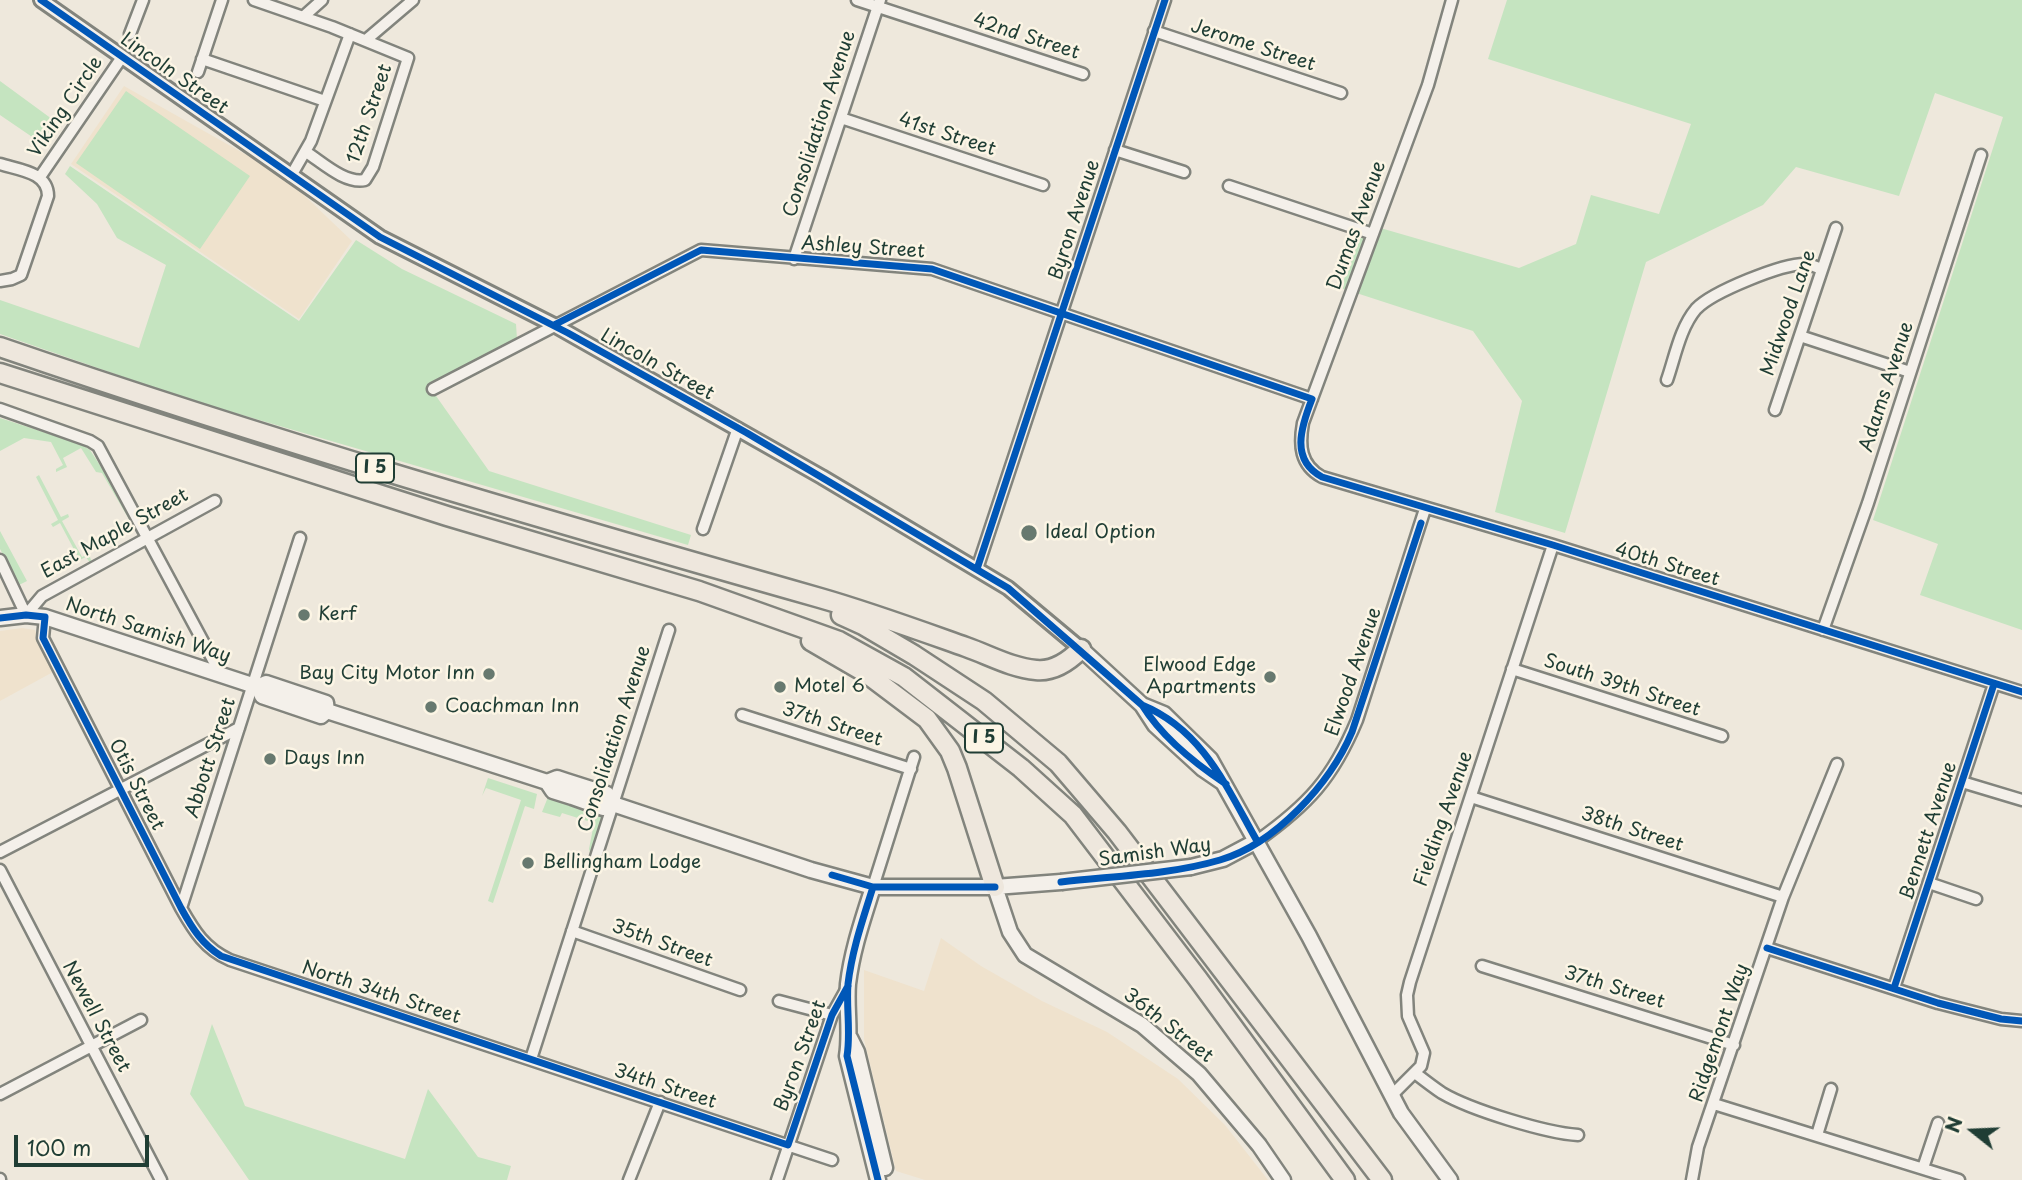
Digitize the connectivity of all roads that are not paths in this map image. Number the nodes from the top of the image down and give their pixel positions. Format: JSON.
{"nodes":[{"id":1,"x":41,"y":0,"type":"edge"},
{"id":2,"x":143,"y":0,"type":"edge"},
{"id":3,"x":222,"y":0,"type":"edge"},
{"id":4,"x":254,"y":0,"type":"edge"},
{"id":5,"x":322,"y":0,"type":"edge"},
{"id":6,"x":413,"y":0,"type":"edge"},
{"id":7,"x":857,"y":0,"type":"edge"},
{"id":8,"x":1164,"y":0,"type":"edge"},
{"id":9,"x":1452,"y":0,"type":"edge"},
{"id":10,"x":879,"y":3,"type":"edge"},
{"id":11,"x":303,"y":17,"type":"junction"},
{"id":12,"x":1154,"y":31,"type":"junction"},
{"id":13,"x":130,"y":34,"type":"dead end"},
{"id":14,"x":350,"y":34,"type":"junction"},
{"id":15,"x":366,"y":40,"type":"junction"},
{"id":16,"x":122,"y":57,"type":"junction"},
{"id":17,"x":202,"y":59,"type":"junction"},
{"id":18,"x":198,"y":72,"type":"dead end"},
{"id":19,"x":1083,"y":74,"type":"dead end"},
{"id":20,"x":1341,"y":93,"type":"dead end"},
{"id":21,"x":325,"y":102,"type":"junction"},
{"id":22,"x":841,"y":118,"type":"junction"},
{"id":23,"x":1115,"y":150,"type":"junction"},
{"id":24,"x":306,"y":152,"type":"junction"},
{"id":25,"x":1981,"y":155,"type":"dead end"},
{"id":26,"x":0,"y":164,"type":"edge"},
{"id":27,"x":1184,"y":172,"type":"dead end"},
{"id":28,"x":291,"y":176,"type":"junction"},
{"id":29,"x":40,"y":177,"type":"junction"},
{"id":30,"x":1043,"y":185,"type":"dead end"},
{"id":31,"x":1229,"y":186,"type":"dead end"},
{"id":32,"x":1836,"y":228,"type":"dead end"},
{"id":33,"x":1373,"y":234,"type":"junction"},
{"id":34,"x":794,"y":259,"type":"junction"},
{"id":35,"x":1822,"y":269,"type":"junction"},
{"id":36,"x":0,"y":281,"type":"edge"},
{"id":37,"x":1061,"y":313,"type":"junction"},
{"id":38,"x":554,"y":326,"type":"junction"},
{"id":39,"x":1800,"y":336,"type":"junction"},
{"id":40,"x":0,"y":347,"type":"edge"},
{"id":41,"x":1910,"y":372,"type":"junction"},
{"id":42,"x":0,"y":373,"type":"edge"},
{"id":43,"x":1668,"y":380,"type":"dead end"},
{"id":44,"x":433,"y":389,"type":"dead end"},
{"id":45,"x":1312,"y":399,"type":"junction"},
{"id":46,"x":0,"y":409,"type":"edge"},
{"id":47,"x":1775,"y":411,"type":"dead end"},
{"id":48,"x":738,"y":428,"type":"junction"},
{"id":49,"x":1306,"y":464,"type":"joint"},
{"id":50,"x":215,"y":501,"type":"dead end"},
{"id":51,"x":1425,"y":509,"type":"junction"},
{"id":52,"x":703,"y":528,"type":"dead end"},
{"id":53,"x":148,"y":538,"type":"junction"},
{"id":54,"x":300,"y":538,"type":"dead end"},
{"id":55,"x":1553,"y":545,"type":"junction"},
{"id":56,"x":0,"y":560,"type":"edge"},
{"id":57,"x":978,"y":569,"type":"junction"},
{"id":58,"x":754,"y":580,"type":"junction"},
{"id":59,"x":699,"y":591,"type":"junction"},
{"id":60,"x":26,"y":615,"type":"junction"},
{"id":61,"x":45,"y":617,"type":"junction"},
{"id":62,"x":0,"y":618,"type":"edge"},
{"id":63,"x":669,"y":630,"type":"dead end"},
{"id":64,"x":1823,"y":630,"type":"junction"},
{"id":65,"x":1081,"y":649,"type":"junction"},
{"id":66,"x":1513,"y":669,"type":"junction"},
{"id":67,"x":221,"y":675,"type":"junction"},
{"id":68,"x":1994,"y":684,"type":"junction"},
{"id":69,"x":255,"y":686,"type":"junction"},
{"id":70,"x":2022,"y":692,"type":"edge"},
{"id":71,"x":742,"y":715,"type":"dead end"},
{"id":72,"x":239,"y":728,"type":"junction"},
{"id":73,"x":1722,"y":736,"type":"dead end"},
{"id":74,"x":914,"y":757,"type":"dead end"},
{"id":75,"x":1837,"y":764,"type":"dead end"},
{"id":76,"x":911,"y":769,"type":"junction"},
{"id":77,"x":1962,"y":782,"type":"junction"},
{"id":78,"x":121,"y":790,"type":"junction"},
{"id":79,"x":1471,"y":797,"type":"junction"},
{"id":80,"x":2022,"y":800,"type":"edge"},
{"id":81,"x":613,"y":804,"type":"junction"},
{"id":82,"x":1257,"y":841,"type":"junction"},
{"id":83,"x":0,"y":852,"type":"edge"},
{"id":84,"x":0,"y":870,"type":"edge"},
{"id":85,"x":1929,"y":883,"type":"junction"},
{"id":86,"x":873,"y":887,"type":"junction"},
{"id":87,"x":995,"y":887,"type":"junction"},
{"id":88,"x":1783,"y":897,"type":"junction"},
{"id":89,"x":1976,"y":899,"type":"dead end"},
{"id":90,"x":181,"y":908,"type":"junction"},
{"id":91,"x":572,"y":931,"type":"junction"},
{"id":92,"x":1767,"y":948,"type":"junction"},
{"id":93,"x":222,"y":956,"type":"joint"},
{"id":94,"x":1482,"y":966,"type":"dead end"},
{"id":95,"x":848,"y":986,"type":"junction"},
{"id":96,"x":1894,"y":988,"type":"junction"},
{"id":97,"x":740,"y":990,"type":"dead end"},
{"id":98,"x":779,"y":1002,"type":"dead end"},
{"id":99,"x":832,"y":1015,"type":"junction"},
{"id":100,"x":141,"y":1020,"type":"dead end"},
{"id":101,"x":2022,"y":1021,"type":"edge"},
{"id":102,"x":850,"y":1038,"type":"junction"},
{"id":103,"x":1734,"y":1045,"type":"junction"},
{"id":104,"x":92,"y":1046,"type":"junction"},
{"id":105,"x":531,"y":1059,"type":"junction"},
{"id":106,"x":1415,"y":1073,"type":"junction"},
{"id":107,"x":1831,"y":1089,"type":"dead end"},
{"id":108,"x":0,"y":1094,"type":"edge"},
{"id":109,"x":1392,"y":1095,"type":"junction"},
{"id":110,"x":660,"y":1102,"type":"junction"},
{"id":111,"x":1714,"y":1104,"type":"junction"},
{"id":112,"x":1938,"y":1123,"type":"dead end"},
{"id":113,"x":1578,"y":1135,"type":"dead end"},
{"id":114,"x":1818,"y":1135,"type":"junction"},
{"id":115,"x":789,"y":1145,"type":"junction"},
{"id":116,"x":832,"y":1160,"type":"dead end"},
{"id":117,"x":1923,"y":1168,"type":"junction"},
{"id":118,"x":161,"y":1180,"type":"edge"},
{"id":119,"x":629,"y":1180,"type":"edge"},
{"id":120,"x":777,"y":1180,"type":"edge"},
{"id":121,"x":878,"y":1180,"type":"edge"},
{"id":122,"x":888,"y":1180,"type":"edge"},
{"id":123,"x":1283,"y":1180,"type":"edge"},
{"id":124,"x":1345,"y":1180,"type":"edge"},
{"id":125,"x":1382,"y":1180,"type":"edge"},
{"id":126,"x":1450,"y":1180,"type":"edge"},
{"id":127,"x":1692,"y":1180,"type":"edge"},
{"id":128,"x":1959,"y":1180,"type":"edge"}],
"edges":[{"from":1,"to":16,"type":"street","name":"Lincoln Street"},
{"from":2,"to":13,"type":"street"},
{"from":3,"to":17,"type":"street"},
{"from":4,"to":11,"type":"street"},
{"from":5,"to":11,"type":"street"},
{"from":6,"to":15,"type":"street","name":"12th Street"},
{"from":7,"to":10,"type":"street","name":"42nd Street"},
{"from":8,"to":12,"type":"street","name":"Byron Avenue"},
{"from":9,"to":33,"type":"street","name":"Dumas Avenue"},
{"from":10,"to":19,"type":"street","name":"42nd Street"},
{"from":10,"to":22,"type":"street","name":"Consolidation Avenue"},
{"from":11,"to":14,"type":"street"},
{"from":12,"to":20,"type":"street","name":"Jerome Street"},
{"from":12,"to":23,"type":"street","name":"Byron Avenue"},
{"from":14,"to":15,"type":"street"},
{"from":14,"to":21,"type":"street"},
{"from":15,"to":24,"type":"street","name":"12th Street"},
{"from":16,"to":28,"type":"street","name":"Lincoln Street"},
{"from":16,"to":29,"type":"street","name":"Viking Circle"},
{"from":17,"to":18,"type":"street"},
{"from":17,"to":21,"type":"street"},
{"from":21,"to":24,"type":"street"},
{"from":22,"to":30,"type":"street","name":"41st Street"},
{"from":22,"to":34,"type":"street","name":"Consolidation Avenue"},
{"from":23,"to":27,"type":"street"},
{"from":23,"to":37,"type":"street","name":"Byron Avenue"},
{"from":24,"to":28,"type":"street"},
{"from":25,"to":41,"type":"street","name":"Adams Avenue"},
{"from":26,"to":29,"type":"street","name":"Viking Circle"},
{"from":28,"to":38,"type":"street","name":"Lincoln Street"},
{"from":29,"to":36,"type":"street","name":"Viking Circle"},
{"from":31,"to":33,"type":"street"},
{"from":32,"to":35,"type":"street","name":"Midwood Lane"},
{"from":33,"to":45,"type":"street","name":"Dumas Avenue"},
{"from":34,"to":37,"type":"street","name":"Ashley Street"},
{"from":34,"to":38,"type":"street","name":"Ashley Street"},
{"from":35,"to":39,"type":"street","name":"Midwood Lane"},
{"from":35,"to":43,"type":"street"},
{"from":37,"to":45,"type":"street","name":"Ashley Street"},
{"from":37,"to":57,"type":"street","name":"Byron Avenue"},
{"from":38,"to":44,"type":"street"},
{"from":38,"to":48,"type":"street","name":"Lincoln Street"},
{"from":39,"to":41,"type":"street"},
{"from":39,"to":47,"type":"street","name":"Midwood Lane"},
{"from":40,"to":58,"type":"highway","number":"I 5"},
{"from":41,"to":64,"type":"street","name":"Adams Avenue"},
{"from":42,"to":59,"type":"highway","number":"I 5"},
{"from":45,"to":49,"type":"street","name":"Dumas Avenue"},
{"from":46,"to":53,"type":"street"},
{"from":48,"to":52,"type":"street"},
{"from":48,"to":57,"type":"street","name":"Lincoln Street"},
{"from":49,"to":51,"type":"street","name":"40th Street"},
{"from":50,"to":53,"type":"street","name":"East Maple Street"},
{"from":51,"to":55,"type":"street","name":"40th Street"},
{"from":51,"to":82,"type":"street","name":"Elwood Avenue"},
{"from":53,"to":60,"type":"street","name":"East Maple Street"},
{"from":53,"to":67,"type":"street"},
{"from":54,"to":69,"type":"street","name":"Abbott Street"},
{"from":55,"to":64,"type":"street","name":"40th Street"},
{"from":55,"to":66,"type":"street","name":"Fielding Avenue"},
{"from":56,"to":60,"type":"street"},
{"from":57,"to":65,"type":"street","name":"Lincoln Street"},
{"from":58,"to":65,"type":"highway"},
{"from":58,"to":125,"type":"highway","number":"I 5"},
{"from":59,"to":87,"type":"highway"},
{"from":59,"to":124,"type":"highway","number":"I 5"},
{"from":60,"to":61,"type":"main road","name":"North Samish Way"},
{"from":60,"to":62,"type":"main road"},
{"from":61,"to":67,"type":"main road","name":"North Samish Way"},
{"from":61,"to":78,"type":"street","name":"Otis Street"},
{"from":63,"to":81,"type":"street","name":"Consolidation Avenue"},
{"from":64,"to":68,"type":"street","name":"40th Street"},
{"from":65,"to":82,"type":"main road","name":"Lincoln Street"},
{"from":66,"to":73,"type":"street","name":"South 39th Street"},
{"from":66,"to":79,"type":"street","name":"Fielding Avenue"},
{"from":67,"to":69,"type":"main road","name":"North Samish Way"},
{"from":68,"to":70,"type":"street","name":"40th Street"},
{"from":68,"to":77,"type":"street","name":"Bennett Avenue"},
{"from":69,"to":72,"type":"street","name":"Abbott Street"},
{"from":69,"to":81,"type":"main road","name":"North Samish Way"},
{"from":71,"to":76,"type":"street","name":"37th Street"},
{"from":72,"to":78,"type":"street"},
{"from":72,"to":90,"type":"street","name":"Abbott Street"},
{"from":74,"to":76,"type":"street"},
{"from":75,"to":88,"type":"street","name":"Ridgemont Way"},
{"from":76,"to":86,"type":"street"},
{"from":77,"to":80,"type":"street"},
{"from":77,"to":85,"type":"street","name":"Bennett Avenue"},
{"from":78,"to":83,"type":"street"},
{"from":78,"to":90,"type":"street","name":"Otis Street"},
{"from":79,"to":88,"type":"street","name":"38th Street"},
{"from":79,"to":106,"type":"street","name":"Fielding Avenue"},
{"from":81,"to":86,"type":"main road","name":"Samish Way"},
{"from":81,"to":91,"type":"street","name":"Consolidation Avenue"},
{"from":82,"to":87,"type":"main road","name":"Samish Way","bridge":true},
{"from":82,"to":109,"type":"main road"},
{"from":84,"to":104,"type":"street","name":"Newell Street"},
{"from":85,"to":89,"type":"street","name":"Bennett Avenue"},
{"from":85,"to":96,"type":"street","name":"Bennett Avenue"},
{"from":86,"to":87,"type":"main road","name":"Samish Way"},
{"from":86,"to":95,"type":"main road"},
{"from":87,"to":123,"type":"main road","name":"36th Street"},
{"from":88,"to":92,"type":"street","name":"Ridgemont Way"},
{"from":90,"to":93,"type":"street","name":"Otis Street"},
{"from":91,"to":97,"type":"street","name":"35th Street"},
{"from":91,"to":105,"type":"street","name":"Consolidation Avenue"},
{"from":92,"to":96,"type":"street"},
{"from":92,"to":103,"type":"street","name":"Ridgemont Way"},
{"from":93,"to":105,"type":"street","name":"North 34th Street"},
{"from":94,"to":103,"type":"street","name":"37th Street"},
{"from":95,"to":99,"type":"street","name":"Byron Street"},
{"from":95,"to":102,"type":"main road"},
{"from":96,"to":101,"type":"street"},
{"from":98,"to":99,"type":"street"},
{"from":99,"to":115,"type":"street","name":"Byron Street"},
{"from":100,"to":104,"type":"street"},
{"from":102,"to":121,"type":"main road"},
{"from":102,"to":122,"type":"main road"},
{"from":103,"to":111,"type":"street","name":"Ridgemont Way"},
{"from":104,"to":108,"type":"street"},
{"from":104,"to":118,"type":"street","name":"Newell Street"},
{"from":105,"to":110,"type":"street","name":"34th Street"},
{"from":106,"to":109,"type":"street"},
{"from":106,"to":113,"type":"street"},
{"from":107,"to":114,"type":"street"},
{"from":109,"to":126,"type":"main road"},
{"from":110,"to":115,"type":"street","name":"34th Street"},
{"from":110,"to":119,"type":"street"},
{"from":111,"to":114,"type":"street"},
{"from":111,"to":127,"type":"street","name":"Ridgemont Way"},
{"from":112,"to":117,"type":"street"},
{"from":114,"to":117,"type":"street"},
{"from":115,"to":116,"type":"street","name":"34th Street"},
{"from":115,"to":120,"type":"street","name":"Byron Street"},
{"from":117,"to":128,"type":"street"}]}
